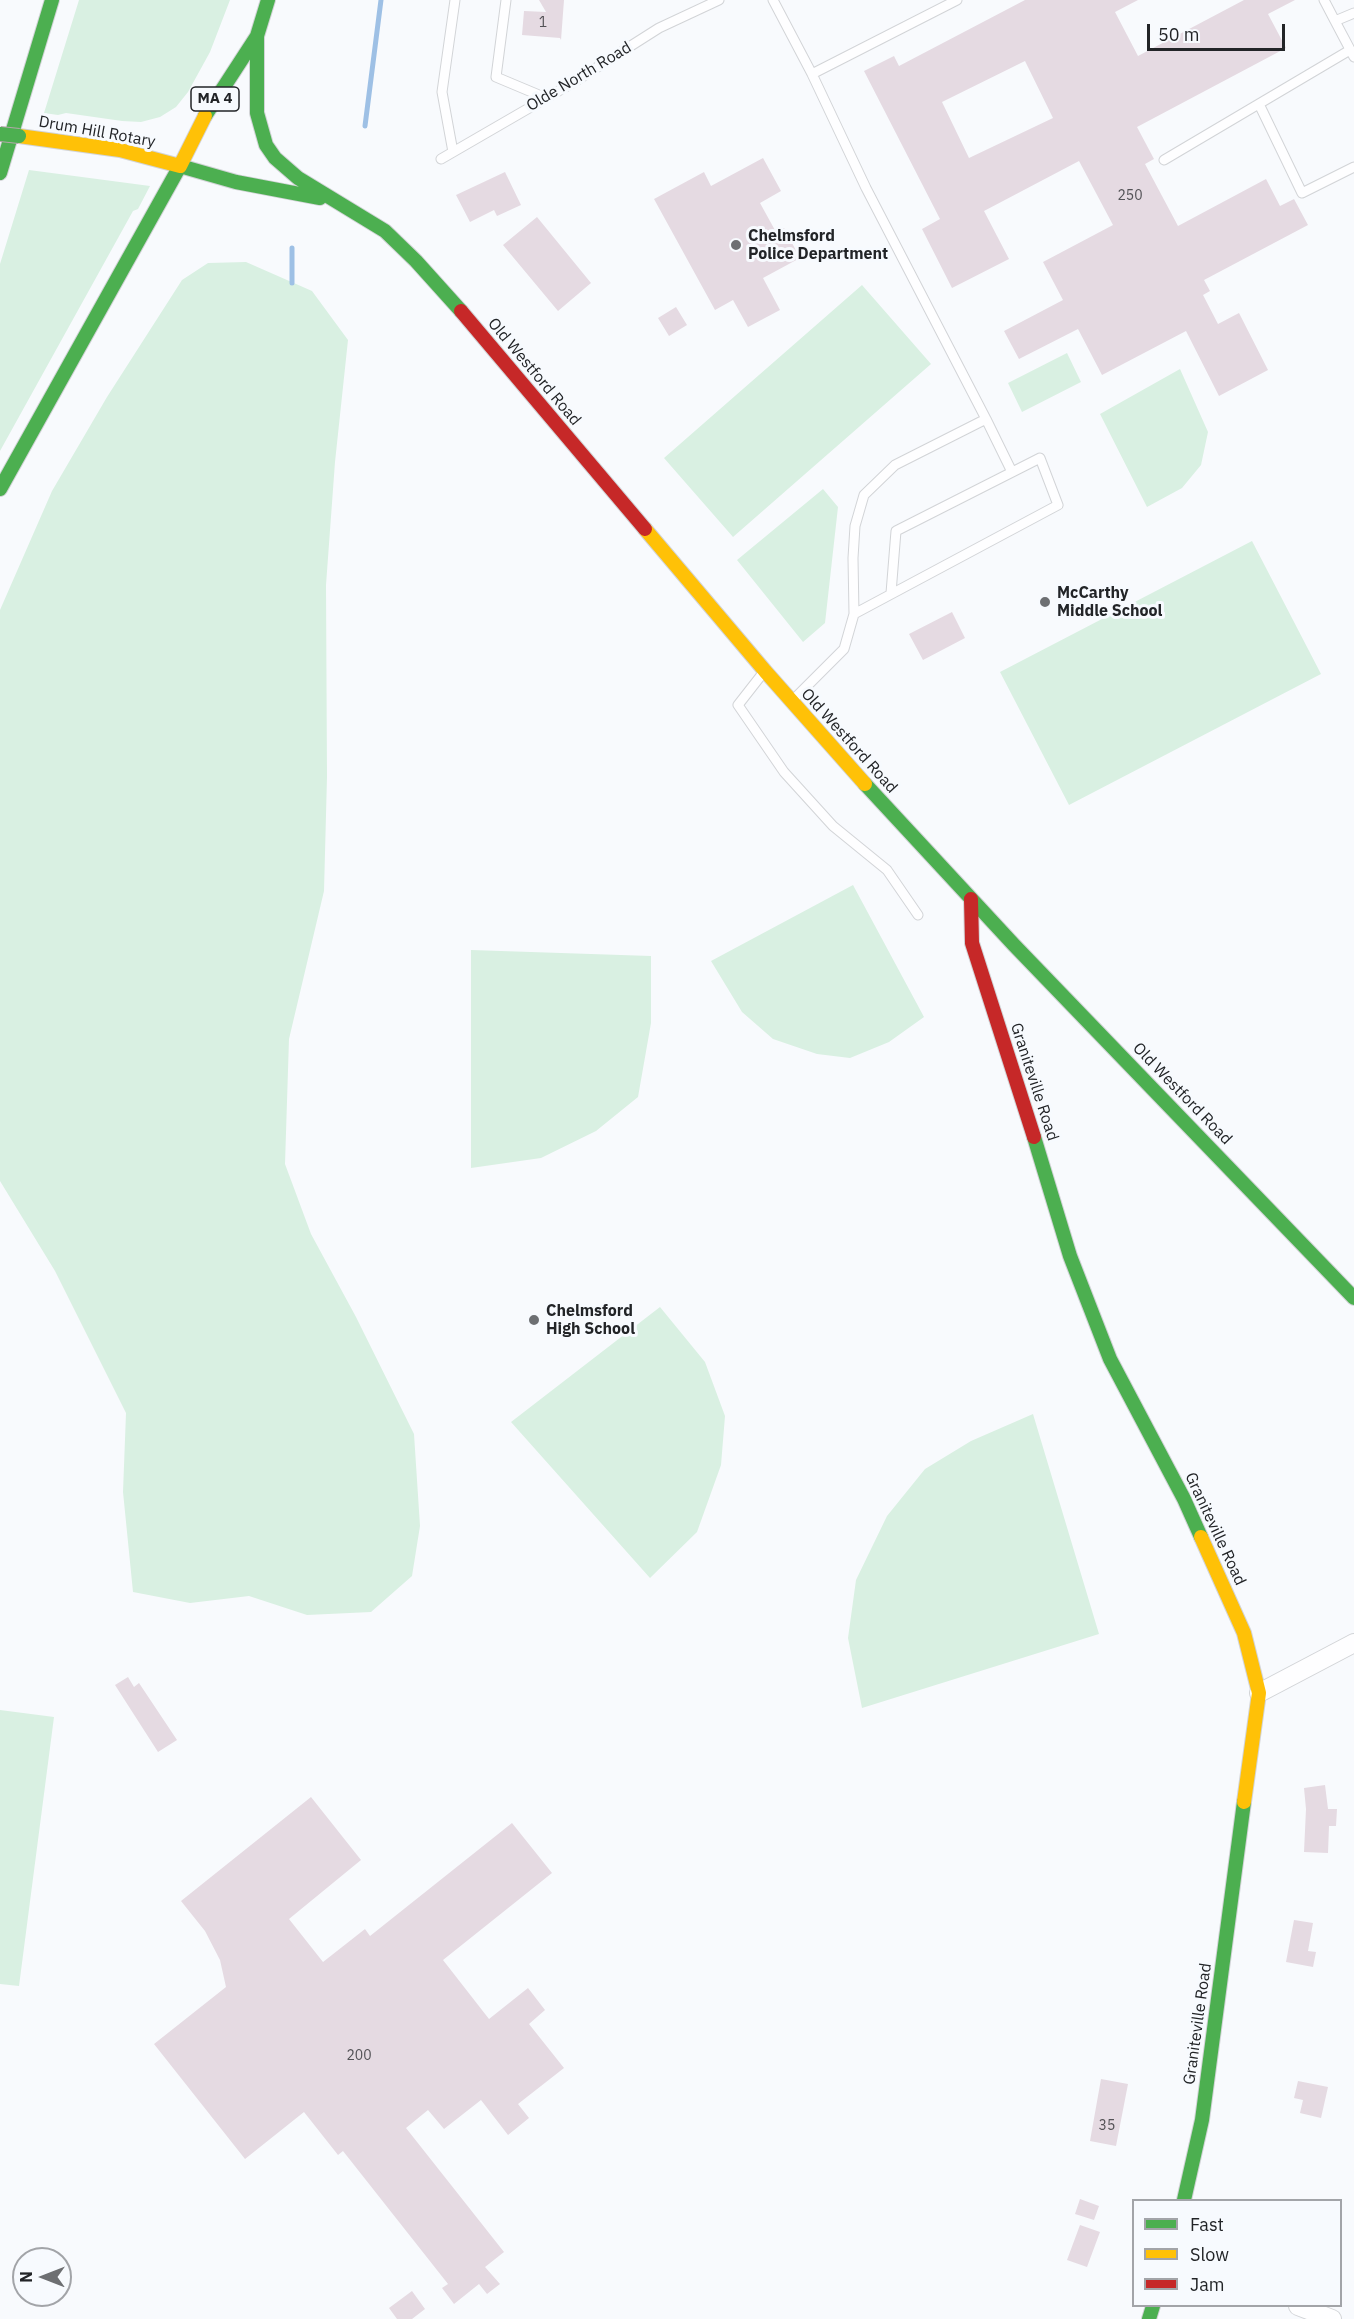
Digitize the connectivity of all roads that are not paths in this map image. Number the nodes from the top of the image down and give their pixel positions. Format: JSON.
{"nodes":[{"id":1,"x":52,"y":0,"type":"edge"},
{"id":2,"x":268,"y":0,"type":"edge"},
{"id":3,"x":455,"y":0,"type":"edge"},
{"id":4,"x":506,"y":0,"type":"edge"},
{"id":5,"x":719,"y":0,"type":"edge"},
{"id":6,"x":773,"y":0,"type":"edge"},
{"id":7,"x":957,"y":0,"type":"edge"},
{"id":8,"x":1324,"y":0,"type":"edge"},
{"id":9,"x":1354,"y":13,"type":"edge"},
{"id":10,"x":1335,"y":21,"type":"junction"},
{"id":11,"x":257,"y":36,"type":"junction"},
{"id":12,"x":1352,"y":53,"type":"edge"},
{"id":13,"x":812,"y":74,"type":"junction"},
{"id":14,"x":546,"y":99,"type":"junction"},
{"id":15,"x":1259,"y":104,"type":"junction"},
{"id":16,"x":0,"y":134,"type":"edge"},
{"id":17,"x":453,"y":152,"type":"junction"},
{"id":18,"x":441,"y":159,"type":"dead end"},
{"id":19,"x":1164,"y":160,"type":"dead end"},
{"id":20,"x":180,"y":166,"type":"junction"},
{"id":21,"x":1354,"y":167,"type":"edge"},
{"id":22,"x":0,"y":172,"type":"edge"},
{"id":23,"x":332,"y":200,"type":"junction"},
{"id":24,"x":986,"y":418,"type":"junction"},
{"id":25,"x":1012,"y":472,"type":"junction"},
{"id":26,"x":0,"y":489,"type":"edge"},
{"id":27,"x":891,"y":593,"type":"junction"},
{"id":28,"x":854,"y":614,"type":"junction"},
{"id":29,"x":765,"y":671,"type":"junction"},
{"id":30,"x":792,"y":702,"type":"junction"},
{"id":31,"x":970,"y":900,"type":"junction"},
{"id":32,"x":918,"y":915,"type":"dead end"},
{"id":33,"x":1354,"y":1298,"type":"edge"},
{"id":34,"x":1354,"y":1643,"type":"edge"},
{"id":35,"x":1259,"y":1693,"type":"junction"},
{"id":36,"x":1184,"y":2199,"type":"edge"},
{"id":37,"x":1301,"y":2307,"type":"edge"},
{"id":38,"x":1332,"y":2319,"type":"edge"}],
"edges":[{"from":1,"to":22,"type":"main road"},
{"from":2,"to":11,"type":"main road","number":"MA 4"},
{"from":3,"to":17,"type":"lane"},
{"from":4,"to":14,"type":"lane"},
{"from":5,"to":14,"type":"lane","name":"Olde North Road"},
{"from":6,"to":13,"type":"lane"},
{"from":7,"to":13,"type":"lane"},
{"from":8,"to":10,"type":"lane"},
{"from":9,"to":10,"type":"lane"},
{"from":10,"to":12,"type":"lane"},
{"from":11,"to":20,"type":"main road","number":"MA 4"},
{"from":11,"to":23,"type":"main road","name":"Old Westford Road"},
{"from":12,"to":15,"type":"lane"},
{"from":13,"to":24,"type":"lane"},
{"from":14,"to":17,"type":"lane","name":"Olde North Road"},
{"from":15,"to":19,"type":"lane"},
{"from":15,"to":21,"type":"lane"},
{"from":16,"to":20,"type":"main road","name":"Drum Hill Rotary","bridge":true},
{"from":17,"to":18,"type":"lane","name":"Olde North Road"},
{"from":20,"to":23,"type":"main road","name":"Old Westford Road"},
{"from":20,"to":26,"type":"main road"},
{"from":23,"to":29,"type":"main road","name":"Old Westford Road"},
{"from":24,"to":25,"type":"lane"},
{"from":24,"to":28,"type":"lane"},
{"from":25,"to":27,"type":"lane"},
{"from":25,"to":27,"type":"lane"},
{"from":27,"to":28,"type":"lane"},
{"from":28,"to":30,"type":"lane"},
{"from":29,"to":30,"type":"main road","name":"Old Westford Road"},
{"from":29,"to":32,"type":"lane"},
{"from":30,"to":31,"type":"main road","name":"Old Westford Road"},
{"from":31,"to":33,"type":"main road","name":"Old Westford Road"},
{"from":31,"to":35,"type":"main road","name":"Graniteville Road"},
{"from":34,"to":35,"type":"street"},
{"from":35,"to":36,"type":"main road","name":"Graniteville Road"},
{"from":37,"to":38,"type":"street"}]}
